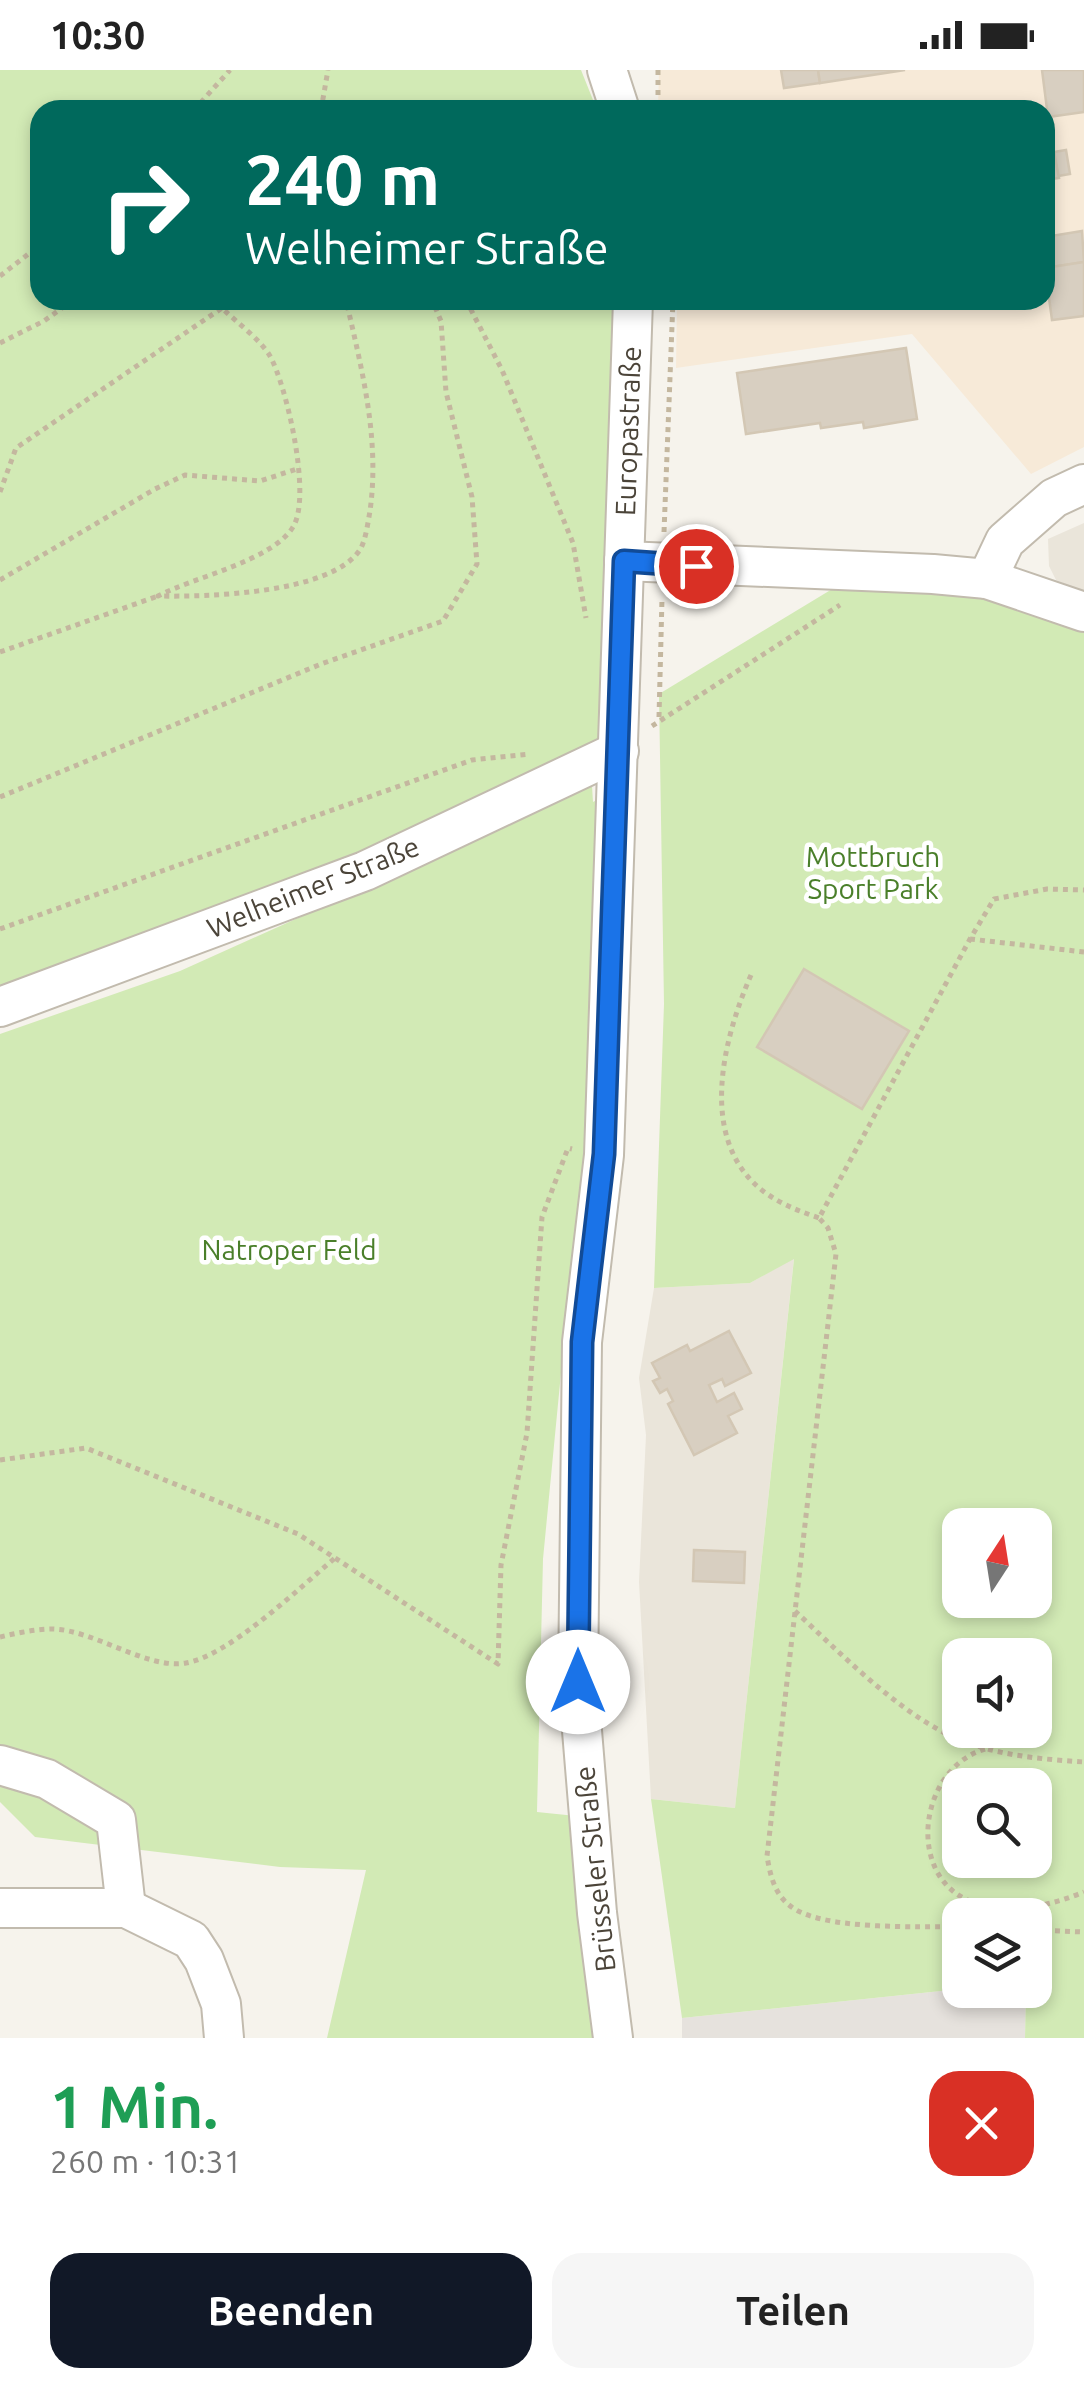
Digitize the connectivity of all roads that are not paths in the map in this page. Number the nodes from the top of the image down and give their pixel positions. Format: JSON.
{"nodes":[{"id":1,"x":607,"y":70,"type":"edge"},
{"id":2,"x":617,"y":100,"type":"edge"},
{"id":3,"x":633,"y":310,"type":"edge"},
{"id":4,"x":1084,"y":484,"type":"edge"},
{"id":5,"x":624,"y":561,"type":"junction"},
{"id":6,"x":987,"y":579,"type":"junction"},
{"id":7,"x":1084,"y":612,"type":"edge"},
{"id":8,"x":619,"y":751,"type":"junction"},
{"id":9,"x":0,"y":1007,"type":"edge"},
{"id":10,"x":0,"y":1765,"type":"edge"},
{"id":11,"x":0,"y":1908,"type":"edge"},
{"id":12,"x":126,"y":1908,"type":"junction"},
{"id":13,"x":224,"y":2038,"type":"edge"},
{"id":14,"x":614,"y":2038,"type":"edge"}],
"edges":[{"from":1,"to":2,"type":"street"},
{"from":3,"to":5,"type":"street","name":"Europastraße"},
{"from":4,"to":6,"type":"street"},
{"from":5,"to":6,"type":"street"},
{"from":5,"to":8,"type":"street","name":"Brüsseler Straße"},
{"from":6,"to":7,"type":"street"},
{"from":8,"to":9,"type":"street","name":"Welheimer Straße"},
{"from":8,"to":14,"type":"street","name":"Brüsseler Straße"},
{"from":10,"to":12,"type":"street"},
{"from":11,"to":12,"type":"street"},
{"from":12,"to":13,"type":"street"}]}
